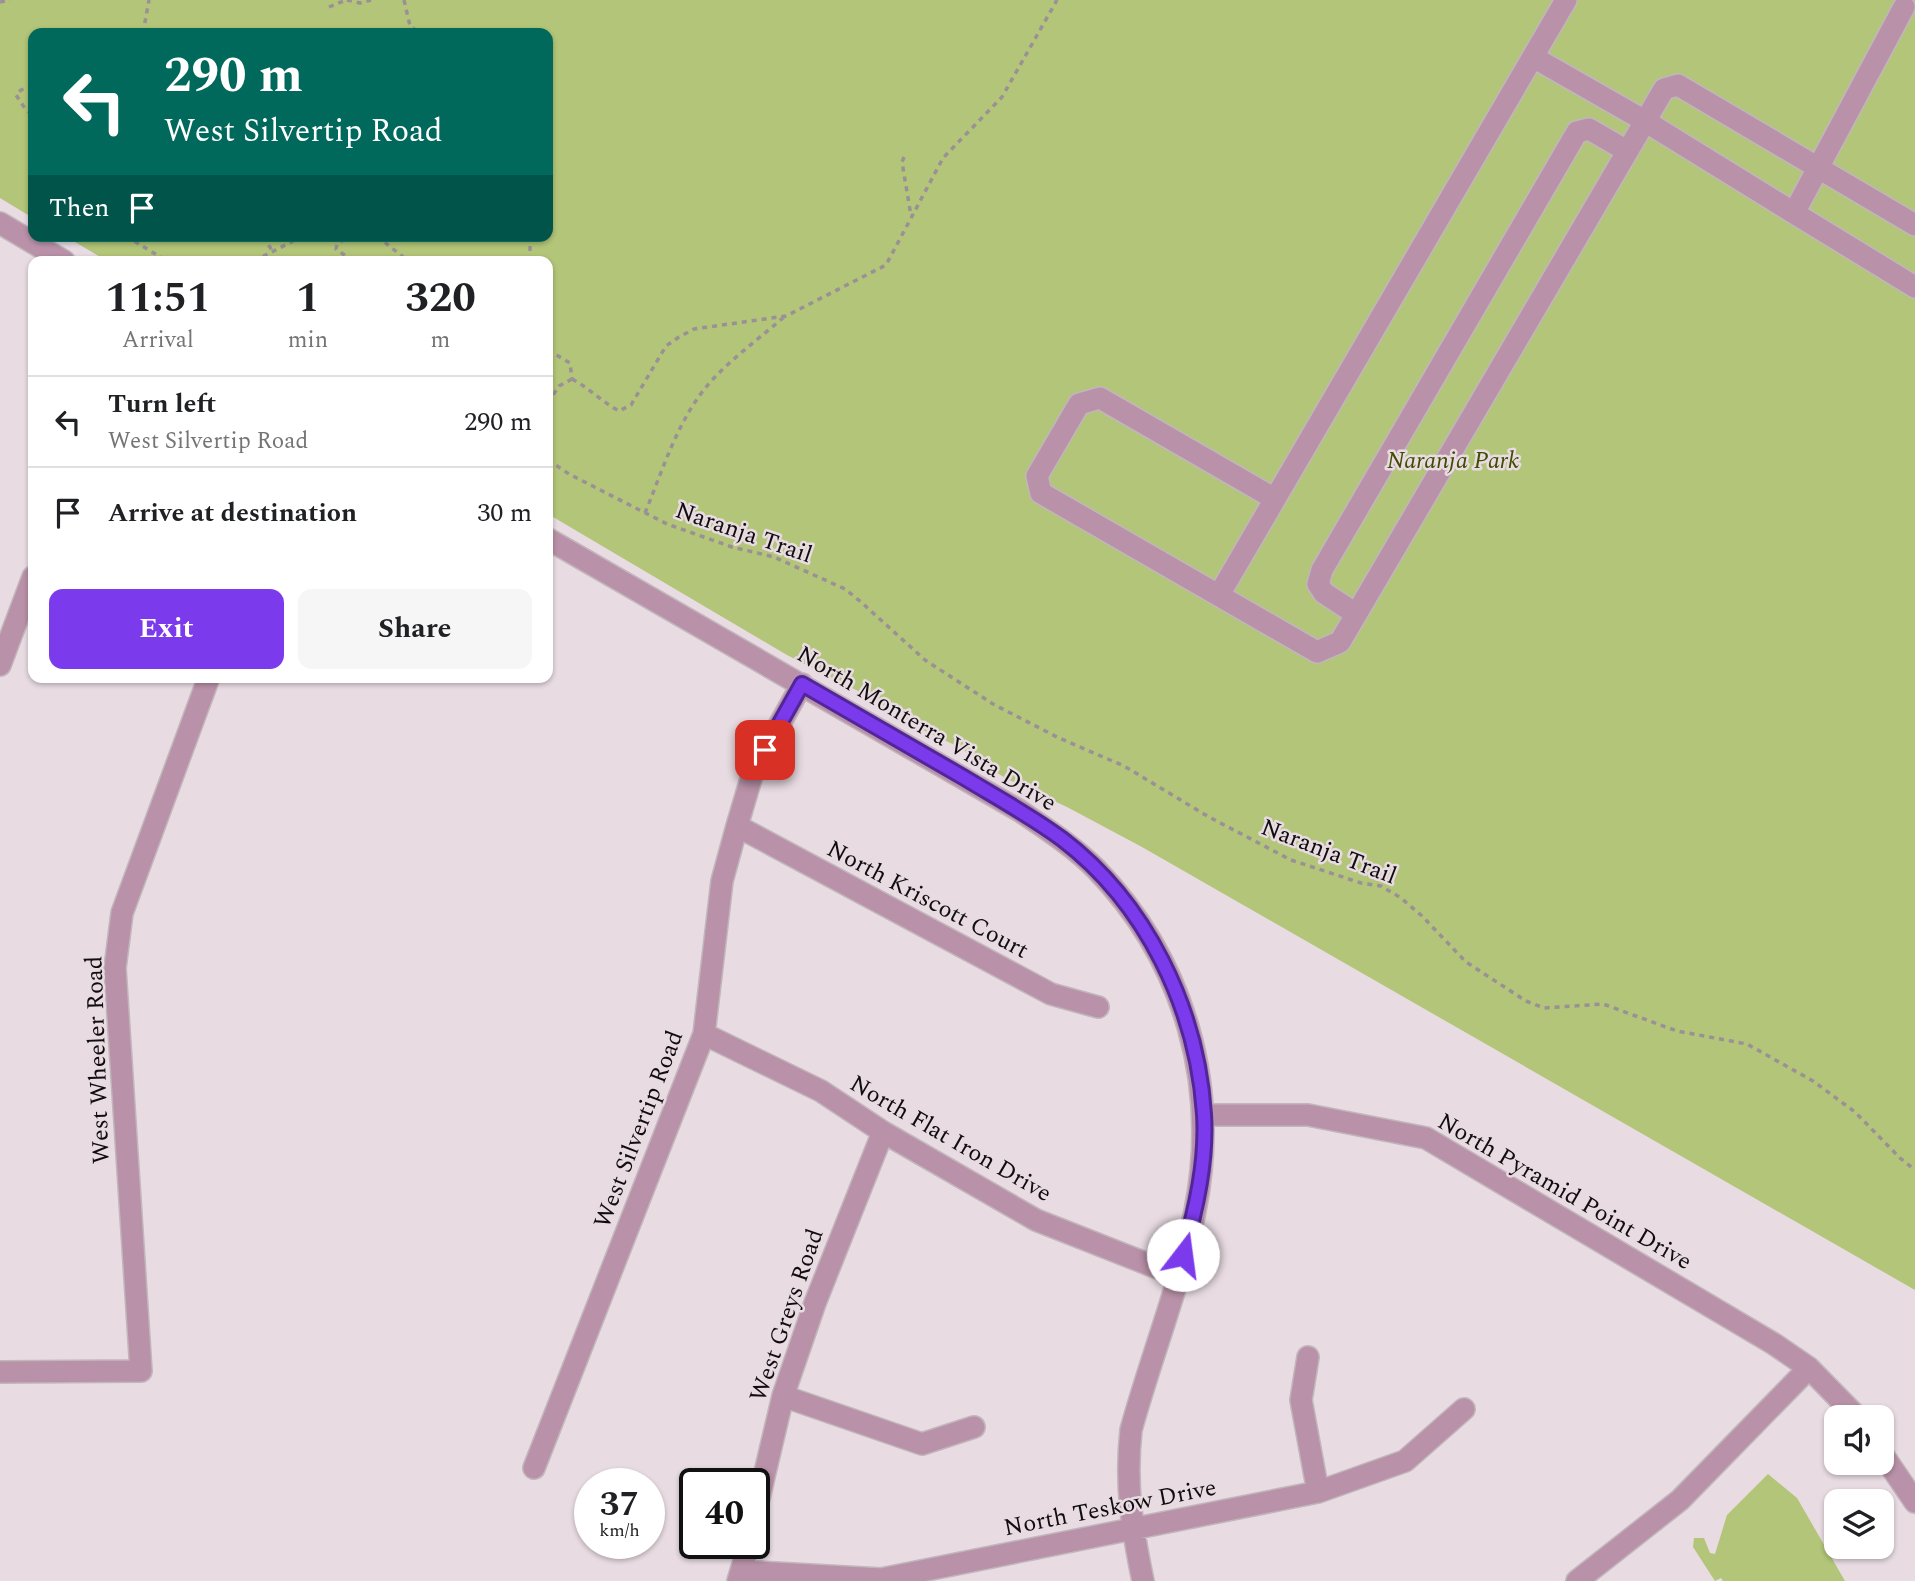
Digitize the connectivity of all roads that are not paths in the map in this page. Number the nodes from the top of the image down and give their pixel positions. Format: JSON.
{"nodes":[{"id":1,"x":1566,"y":0,"type":"edge"},
{"id":2,"x":1904,"y":7,"type":"edge"},
{"id":3,"x":1533,"y":57,"type":"junction"},
{"id":4,"x":1645,"y":121,"type":"junction"},
{"id":5,"x":1627,"y":151,"type":"junction"},
{"id":6,"x":1819,"y":167,"type":"junction"},
{"id":7,"x":1794,"y":213,"type":"junction"},
{"id":8,"x":0,"y":223,"type":"edge"},
{"id":9,"x":1915,"y":225,"type":"edge"},
{"id":10,"x":28,"y":240,"type":"edge"},
{"id":11,"x":32,"y":242,"type":"edge"},
{"id":12,"x":56,"y":256,"type":"edge"},
{"id":13,"x":1915,"y":287,"type":"edge"},
{"id":14,"x":1275,"y":499,"type":"junction"},
{"id":15,"x":553,"y":542,"type":"edge"},
{"id":16,"x":28,"y":587,"type":"edge"},
{"id":17,"x":1219,"y":596,"type":"junction"},
{"id":18,"x":1356,"y":614,"type":"junction"},
{"id":19,"x":6,"y":630,"type":"edge"},
{"id":20,"x":0,"y":665,"type":"edge"},
{"id":21,"x":207,"y":683,"type":"edge"},
{"id":22,"x":802,"y":684,"type":"junction"},
{"id":23,"x":737,"y":826,"type":"junction"},
{"id":24,"x":1098,"y":1007,"type":"dead end"},
{"id":25,"x":704,"y":1034,"type":"junction"},
{"id":26,"x":1204,"y":1115,"type":"junction"},
{"id":27,"x":883,"y":1132,"type":"junction"},
{"id":28,"x":1178,"y":1276,"type":"junction"},
{"id":29,"x":1308,"y":1357,"type":"dead end"},
{"id":30,"x":1809,"y":1368,"type":"junction"},
{"id":31,"x":0,"y":1371,"type":"edge"},
{"id":32,"x":783,"y":1396,"type":"junction"},
{"id":33,"x":1845,"y":1405,"type":"edge"},
{"id":34,"x":1464,"y":1409,"type":"dead end"},
{"id":35,"x":974,"y":1427,"type":"dead end"},
{"id":36,"x":534,"y":1468,"type":"dead end"},
{"id":37,"x":766,"y":1468,"type":"edge"},
{"id":38,"x":1894,"y":1471,"type":"edge"},
{"id":39,"x":1318,"y":1492,"type":"junction"},
{"id":40,"x":1915,"y":1502,"type":"edge"},
{"id":41,"x":1133,"y":1530,"type":"junction"},
{"id":42,"x":745,"y":1559,"type":"edge"},
{"id":43,"x":740,"y":1576,"type":"edge"},
{"id":44,"x":1143,"y":1581,"type":"edge"},
{"id":45,"x":1577,"y":1581,"type":"edge"}],
"edges":[{"from":1,"to":3,"type":"street"},
{"from":2,"to":6,"type":"street"},
{"from":3,"to":4,"type":"street"},
{"from":3,"to":14,"type":"street"},
{"from":4,"to":5,"type":"street"},
{"from":4,"to":6,"type":"street"},
{"from":4,"to":7,"type":"street"},
{"from":5,"to":18,"type":"street"},
{"from":5,"to":18,"type":"street"},
{"from":6,"to":7,"type":"street"},
{"from":6,"to":9,"type":"street"},
{"from":7,"to":13,"type":"street"},
{"from":8,"to":10,"type":"street"},
{"from":11,"to":12,"type":"street"},
{"from":14,"to":17,"type":"street"},
{"from":14,"to":17,"type":"street"},
{"from":15,"to":22,"type":"street","name":"North Monterra Vista Drive"},
{"from":16,"to":19,"type":"street"},
{"from":17,"to":18,"type":"street"},
{"from":19,"to":20,"type":"street"},
{"from":21,"to":31,"type":"street","name":"West Wheeler Road"},
{"from":22,"to":23,"type":"street","name":"West Silvertip Road"},
{"from":22,"to":26,"type":"street","name":"North Monterra Vista Drive"},
{"from":23,"to":24,"type":"street","name":"North Kriscott Court"},
{"from":23,"to":25,"type":"street","name":"West Silvertip Road"},
{"from":25,"to":27,"type":"street","name":"North Flat Iron Drive"},
{"from":25,"to":36,"type":"street","name":"West Silvertip Road"},
{"from":26,"to":28,"type":"street","name":"North Monterra Vista Drive"},
{"from":26,"to":30,"type":"street","name":"North Pyramid Point Drive"},
{"from":27,"to":28,"type":"street","name":"North Flat Iron Drive"},
{"from":27,"to":32,"type":"street","name":"West Greys Road"},
{"from":28,"to":41,"type":"street","name":"North Monterra Vista Drive"},
{"from":29,"to":39,"type":"street"},
{"from":30,"to":33,"type":"street","name":"North Pyramid Point Drive"},
{"from":30,"to":45,"type":"street"},
{"from":32,"to":35,"type":"street"},
{"from":32,"to":37,"type":"street","name":"West Greys Road"},
{"from":34,"to":39,"type":"street","name":"North Teskow Drive"},
{"from":38,"to":40,"type":"street"},
{"from":39,"to":41,"type":"street","name":"North Teskow Drive"},
{"from":41,"to":43,"type":"street","name":"North Teskow Drive"},
{"from":41,"to":44,"type":"street","name":"North Monterra Vista Drive"},
{"from":42,"to":43,"type":"street"}]}
